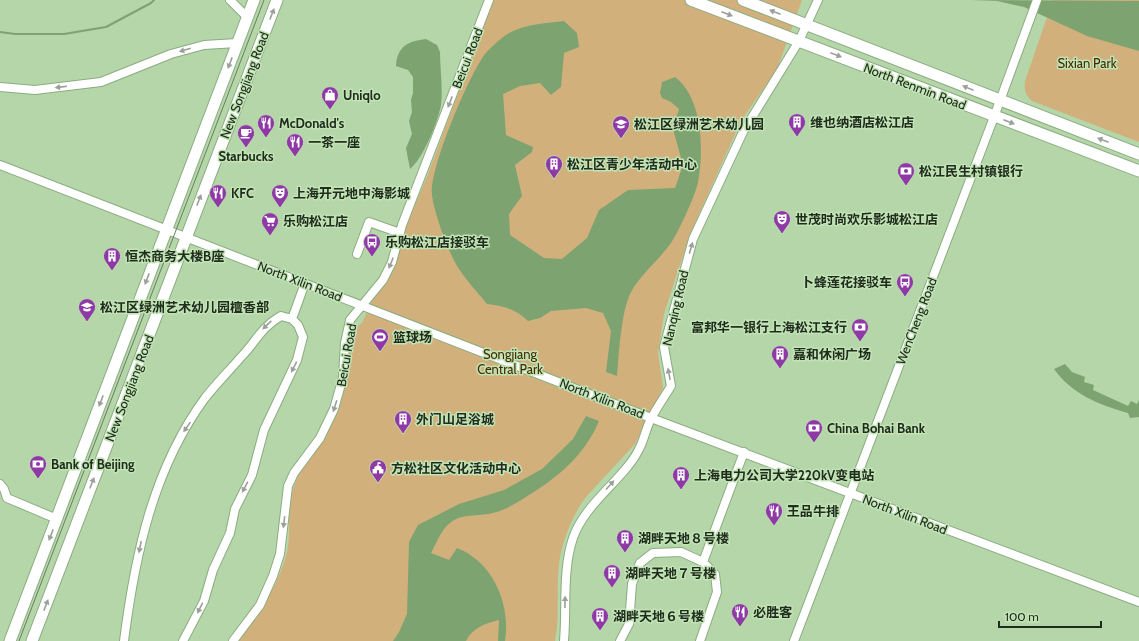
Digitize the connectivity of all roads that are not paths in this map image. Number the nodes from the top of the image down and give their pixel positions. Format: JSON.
{"nodes":[{"id":1,"x":230,"y":0,"type":"edge"},
{"id":2,"x":254,"y":0,"type":"edge"},
{"id":3,"x":277,"y":0,"type":"edge"},
{"id":4,"x":489,"y":0,"type":"edge"},
{"id":5,"x":691,"y":0,"type":"edge"},
{"id":6,"x":743,"y":0,"type":"edge"},
{"id":7,"x":818,"y":0,"type":"edge"},
{"id":8,"x":1037,"y":0,"type":"edge"},
{"id":9,"x":247,"y":17,"type":"junction"},
{"id":10,"x":808,"y":25,"type":"junction"},
{"id":11,"x":799,"y":41,"type":"junction"},
{"id":12,"x":237,"y":43,"type":"junction"},
{"id":13,"x":0,"y":88,"type":"edge"},
{"id":14,"x":999,"y":101,"type":"junction"},
{"id":15,"x":994,"y":117,"type":"junction"},
{"id":16,"x":1139,"y":154,"type":"edge"},
{"id":17,"x":0,"y":165,"type":"edge"},
{"id":18,"x":1139,"y":171,"type":"edge"},
{"id":19,"x":166,"y":230,"type":"junction"},
{"id":20,"x":400,"y":233,"type":"junction"},
{"id":21,"x":185,"y":237,"type":"junction"},
{"id":22,"x":358,"y":254,"type":"dead end"},
{"id":23,"x":305,"y":283,"type":"junction"},
{"id":24,"x":363,"y":305,"type":"junction"},
{"id":25,"x":292,"y":319,"type":"junction"},
{"id":26,"x":652,"y":418,"type":"junction"},
{"id":27,"x":744,"y":452,"type":"junction"},
{"id":28,"x":0,"y":484,"type":"edge"},
{"id":29,"x":850,"y":493,"type":"junction"},
{"id":30,"x":3,"y":499,"type":"edge"},
{"id":31,"x":57,"y":519,"type":"junction"},
{"id":32,"x":703,"y":562,"type":"junction"},
{"id":33,"x":1139,"y":602,"type":"edge"},
{"id":34,"x":10,"y":641,"type":"edge"},
{"id":35,"x":32,"y":641,"type":"edge"},
{"id":36,"x":124,"y":641,"type":"edge"},
{"id":37,"x":184,"y":641,"type":"edge"},
{"id":38,"x":232,"y":641,"type":"edge"},
{"id":39,"x":564,"y":641,"type":"edge"},
{"id":40,"x":620,"y":641,"type":"edge"},
{"id":41,"x":700,"y":641,"type":"edge"},
{"id":42,"x":794,"y":641,"type":"edge"}],
"edges":[{"from":1,"to":9,"type":"street"},
{"from":2,"to":9,"type":"main road","name":"New Songjiang Road"},
{"from":21,"to":3,"type":"main road","name":"New Songjiang Road","one_way":true},
{"from":4,"to":20,"type":"street","name":"Beicui Road","one_way":true},
{"from":5,"to":11,"type":"main road","name":"North Renmin Road","one_way":true},
{"from":10,"to":6,"type":"main road","name":"North Renmin Road","one_way":true},
{"from":7,"to":10,"type":"street","name":"Nanqing Road"},
{"from":8,"to":14,"type":"street","name":"WenCheng Road"},
{"from":9,"to":12,"type":"main road","name":"New Songjiang Road"},
{"from":10,"to":11,"type":"street","name":"Nanqing Road"},
{"from":14,"to":10,"type":"main road","name":"North Renmin Road","one_way":true},
{"from":11,"to":15,"type":"main road","name":"North Renmin Road","one_way":true},
{"from":26,"to":11,"type":"street","name":"Nanqing Road","one_way":true},
{"from":12,"to":13,"type":"street","one_way":true},
{"from":12,"to":19,"type":"main road","name":"New Songjiang Road","one_way":true},
{"from":14,"to":15,"type":"street","name":"WenCheng Road"},
{"from":16,"to":14,"type":"main road","name":"North Renmin Road","one_way":true},
{"from":15,"to":18,"type":"main road","name":"North Renmin Road","one_way":true},
{"from":15,"to":29,"type":"street","name":"WenCheng Road"},
{"from":17,"to":19,"type":"street","name":"North Xilin Road"},
{"from":19,"to":21,"type":"street","name":"North Xilin Road"},
{"from":19,"to":31,"type":"main road","name":"New Songjiang Road","one_way":true},
{"from":20,"to":22,"type":"street"},
{"from":20,"to":24,"type":"street","name":"Beicui Road","one_way":true},
{"from":21,"to":23,"type":"street","name":"North Xilin Road"},
{"from":35,"to":21,"type":"main road","name":"New Songjiang Road","one_way":true},
{"from":23,"to":24,"type":"street","name":"North Xilin Road"},
{"from":23,"to":25,"type":"street"},
{"from":24,"to":26,"type":"street","name":"North Xilin Road"},
{"from":24,"to":38,"type":"street","name":"Beicui Road","one_way":true},
{"from":25,"to":36,"type":"street","one_way":true},
{"from":25,"to":37,"type":"street","one_way":true},
{"from":26,"to":27,"type":"street","name":"North Xilin Road"},
{"from":39,"to":26,"type":"street","name":"Nanqing Road","one_way":true},
{"from":27,"to":29,"type":"street","name":"North Xilin Road"},
{"from":27,"to":32,"type":"street"},
{"from":28,"to":30,"type":"street"},
{"from":29,"to":33,"type":"street","name":"North Xilin Road"},
{"from":29,"to":42,"type":"street","name":"WenCheng Road"},
{"from":30,"to":31,"type":"street"},
{"from":31,"to":34,"type":"main road","name":"New Songjiang Road","one_way":true},
{"from":32,"to":40,"type":"street"},
{"from":32,"to":41,"type":"street"}]}
